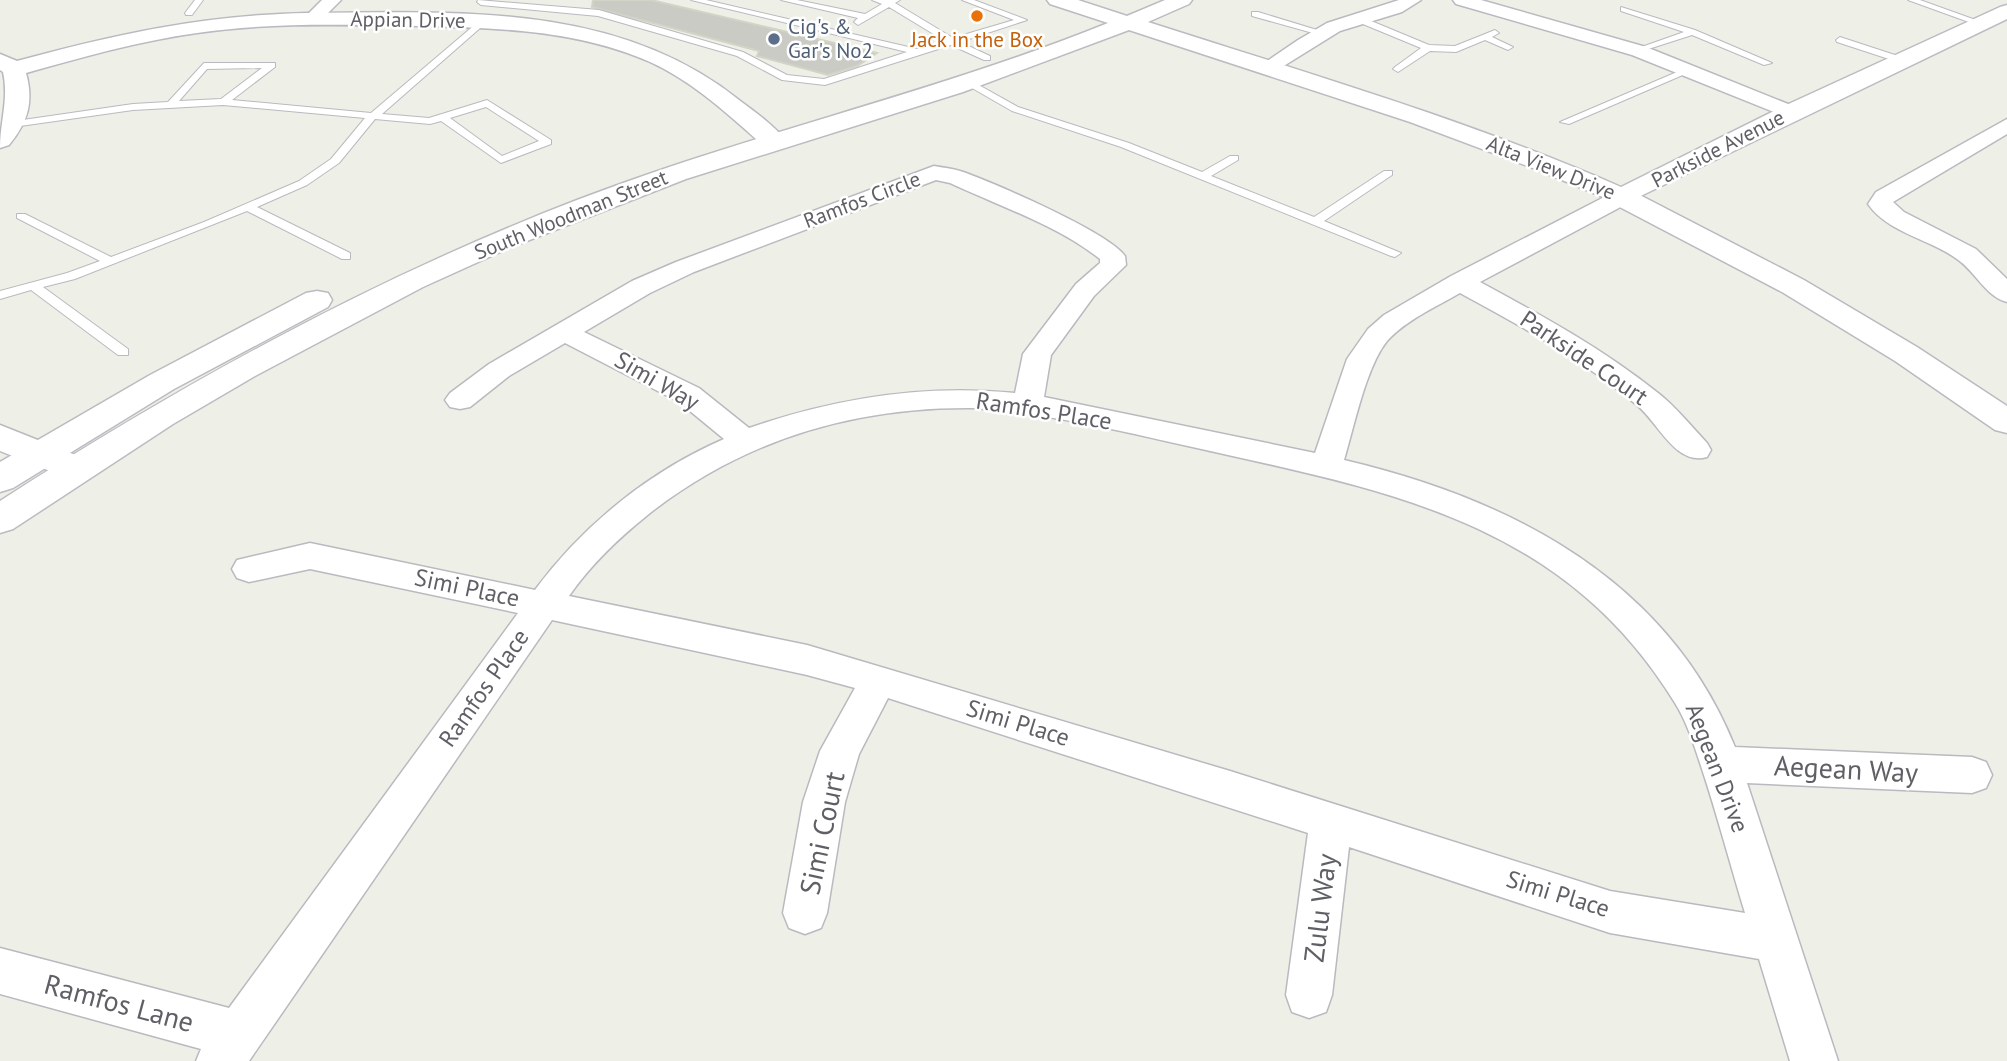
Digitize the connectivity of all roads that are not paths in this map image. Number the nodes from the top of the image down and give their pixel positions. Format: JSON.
{"nodes":[{"id":1,"x":199,"y":0,"type":"edge"},
{"id":2,"x":332,"y":0,"type":"edge"},
{"id":3,"x":695,"y":0,"type":"edge"},
{"id":4,"x":785,"y":0,"type":"edge"},
{"id":5,"x":876,"y":0,"type":"edge"},
{"id":6,"x":965,"y":0,"type":"edge"},
{"id":7,"x":1057,"y":0,"type":"edge"},
{"id":8,"x":1140,"y":0,"type":"edge"},
{"id":9,"x":1182,"y":0,"type":"edge"},
{"id":10,"x":1462,"y":0,"type":"edge"},
{"id":11,"x":1912,"y":0,"type":"edge"},
{"id":12,"x":892,"y":1,"type":"edge"},
{"id":13,"x":1405,"y":1,"type":"edge"},
{"id":14,"x":1624,"y":9,"type":"dead end"},
{"id":15,"x":484,"y":10,"type":"edge"},
{"id":16,"x":2007,"y":11,"type":"edge"},
{"id":17,"x":189,"y":13,"type":"dead end"},
{"id":18,"x":1255,"y":14,"type":"dead end"},
{"id":19,"x":1105,"y":15,"type":"junction"},
{"id":20,"x":865,"y":17,"type":"junction"},
{"id":21,"x":312,"y":19,"type":"junction"},
{"id":22,"x":1361,"y":20,"type":"junction"},
{"id":23,"x":1131,"y":23,"type":"junction"},
{"id":24,"x":1980,"y":23,"type":"junction"},
{"id":25,"x":1323,"y":33,"type":"junction"},
{"id":26,"x":1495,"y":33,"type":"dead end"},
{"id":27,"x":1692,"y":33,"type":"junction"},
{"id":28,"x":839,"y":34,"type":"junction"},
{"id":29,"x":1484,"y":37,"type":"junction"},
{"id":30,"x":1840,"y":40,"type":"dead end"},
{"id":31,"x":951,"y":41,"type":"junction"},
{"id":32,"x":1508,"y":47,"type":"dead end"},
{"id":33,"x":1428,"y":48,"type":"junction"},
{"id":34,"x":1639,"y":51,"type":"junction"},
{"id":35,"x":917,"y":52,"type":"junction"},
{"id":36,"x":987,"y":58,"type":"junction"},
{"id":37,"x":1900,"y":60,"type":"junction"},
{"id":38,"x":1767,"y":63,"type":"dead end"},
{"id":39,"x":7,"y":65,"type":"edge"},
{"id":40,"x":1267,"y":68,"type":"junction"},
{"id":41,"x":1398,"y":69,"type":"dead end"},
{"id":42,"x":1687,"y":71,"type":"junction"},
{"id":43,"x":968,"y":82,"type":"junction"},
{"id":44,"x":223,"y":103,"type":"junction"},
{"id":45,"x":171,"y":105,"type":"junction"},
{"id":46,"x":1791,"y":112,"type":"junction"},
{"id":47,"x":372,"y":117,"type":"junction"},
{"id":48,"x":443,"y":117,"type":"junction"},
{"id":49,"x":1565,"y":122,"type":"dead end"},
{"id":50,"x":2004,"y":130,"type":"edge"},
{"id":51,"x":7,"y":132,"type":"edge"},
{"id":52,"x":766,"y":135,"type":"junction"},
{"id":53,"x":1234,"y":158,"type":"dead end"},
{"id":54,"x":1388,"y":173,"type":"dead end"},
{"id":55,"x":1204,"y":175,"type":"junction"},
{"id":56,"x":1622,"y":197,"type":"junction"},
{"id":57,"x":248,"y":207,"type":"junction"},
{"id":58,"x":21,"y":216,"type":"dead end"},
{"id":59,"x":1317,"y":220,"type":"junction"},
{"id":60,"x":1395,"y":253,"type":"dead end"},
{"id":61,"x":346,"y":256,"type":"dead end"},
{"id":62,"x":110,"y":261,"type":"junction"},
{"id":63,"x":1460,"y":282,"type":"junction"},
{"id":64,"x":33,"y":286,"type":"junction"},
{"id":65,"x":2007,"y":294,"type":"edge"},
{"id":66,"x":0,"y":295,"type":"edge"},
{"id":67,"x":562,"y":331,"type":"junction"},
{"id":68,"x":123,"y":352,"type":"dead end"},
{"id":69,"x":460,"y":400,"type":"dead end"},
{"id":70,"x":1028,"y":403,"type":"junction"},
{"id":71,"x":2007,"y":422,"type":"edge"},
{"id":72,"x":0,"y":437,"type":"edge"},
{"id":73,"x":746,"y":441,"type":"junction"},
{"id":74,"x":1696,"y":450,"type":"dead end"},
{"id":75,"x":38,"y":455,"type":"junction"},
{"id":76,"x":1327,"y":465,"type":"junction"},
{"id":77,"x":75,"y":468,"type":"junction"},
{"id":78,"x":0,"y":480,"type":"edge"},
{"id":79,"x":0,"y":519,"type":"edge"},
{"id":80,"x":249,"y":569,"type":"dead end"},
{"id":81,"x":543,"y":604,"type":"junction"},
{"id":82,"x":879,"y":680,"type":"junction"},
{"id":83,"x":1720,"y":764,"type":"junction"},
{"id":84,"x":1972,"y":775,"type":"dead end"},
{"id":85,"x":1331,"y":821,"type":"junction"},
{"id":86,"x":805,"y":913,"type":"dead end"},
{"id":87,"x":1776,"y":940,"type":"junction"},
{"id":88,"x":0,"y":971,"type":"edge"},
{"id":89,"x":1309,"y":995,"type":"dead end"},
{"id":90,"x":229,"y":1048,"type":"edge"},
{"id":91,"x":1814,"y":1061,"type":"edge"}],
"edges":[{"from":1,"to":17,"type":"lane"},
{"from":2,"to":21,"type":"street"},
{"from":3,"to":28,"type":"lane"},
{"from":4,"to":20,"type":"lane"},
{"from":5,"to":12,"type":"lane"},
{"from":6,"to":31,"type":"lane"},
{"from":7,"to":19,"type":"main road","name":"Alta View Drive"},
{"from":8,"to":19,"type":"main road","name":"South Woodman Street"},
{"from":9,"to":23,"type":"main road","name":"South Woodman Street"},
{"from":10,"to":34,"type":"street"},
{"from":11,"to":24,"type":"lane"},
{"from":12,"to":20,"type":"lane"},
{"from":12,"to":31,"type":"lane"},
{"from":13,"to":22,"type":"street"},
{"from":14,"to":27,"type":"lane"},
{"from":15,"to":21,"type":"main road","name":"Appian Drive"},
{"from":15,"to":35,"type":"lane"},
{"from":15,"to":47,"type":"lane"},
{"from":15,"to":52,"type":"main road","name":"Appian Drive"},
{"from":16,"to":24,"type":"main road","name":"Parkside Avenue"},
{"from":18,"to":25,"type":"lane"},
{"from":19,"to":23,"type":"main road","name":"Alta View Drive"},
{"from":19,"to":36,"type":"main road","name":"South Woodman Street"},
{"from":20,"to":28,"type":"lane"},
{"from":21,"to":39,"type":"main road","name":"Appian Drive"},
{"from":22,"to":25,"type":"street"},
{"from":22,"to":33,"type":"lane"},
{"from":23,"to":40,"type":"main road","name":"Alta View Drive"},
{"from":23,"to":43,"type":"main road","name":"South Woodman Street"},
{"from":24,"to":37,"type":"main road","name":"Parkside Avenue"},
{"from":25,"to":40,"type":"street"},
{"from":26,"to":29,"type":"lane"},
{"from":27,"to":34,"type":"lane"},
{"from":27,"to":38,"type":"lane"},
{"from":28,"to":35,"type":"lane"},
{"from":29,"to":32,"type":"lane"},
{"from":29,"to":33,"type":"lane"},
{"from":30,"to":37,"type":"lane"},
{"from":31,"to":35,"type":"lane"},
{"from":31,"to":36,"type":"lane"},
{"from":33,"to":41,"type":"lane"},
{"from":34,"to":42,"type":"street"},
{"from":36,"to":52,"type":"main road","name":"South Woodman Street"},
{"from":37,"to":46,"type":"main road","name":"Parkside Avenue"},
{"from":39,"to":51,"type":"main road"},
{"from":40,"to":56,"type":"main road","name":"Alta View Drive"},
{"from":42,"to":46,"type":"street"},
{"from":42,"to":49,"type":"lane"},
{"from":43,"to":52,"type":"main road","name":"South Woodman Street"},
{"from":43,"to":55,"type":"lane"},
{"from":44,"to":45,"type":"lane"},
{"from":44,"to":45,"type":"lane"},
{"from":44,"to":47,"type":"lane"},
{"from":45,"to":51,"type":"lane"},
{"from":46,"to":56,"type":"main road","name":"Parkside Avenue"},
{"from":47,"to":48,"type":"lane"},
{"from":47,"to":57,"type":"lane"},
{"from":48,"to":48,"type":"lane"},
{"from":50,"to":65,"type":"street"},
{"from":52,"to":75,"type":"main road","name":"South Woodman Street"},
{"from":52,"to":77,"type":"main road","name":"South Woodman Street"},
{"from":53,"to":55,"type":"lane"},
{"from":54,"to":59,"type":"lane"},
{"from":55,"to":59,"type":"lane"},
{"from":56,"to":63,"type":"street","name":"Parkside Avenue"},
{"from":56,"to":71,"type":"main road","name":"Alta View Drive"},
{"from":57,"to":61,"type":"lane"},
{"from":57,"to":62,"type":"lane"},
{"from":58,"to":62,"type":"lane"},
{"from":59,"to":60,"type":"lane"},
{"from":62,"to":64,"type":"lane"},
{"from":63,"to":74,"type":"street","name":"Parkside Court"},
{"from":63,"to":76,"type":"street","name":"Parkside Avenue"},
{"from":64,"to":66,"type":"lane"},
{"from":64,"to":68,"type":"lane"},
{"from":67,"to":69,"type":"street","name":"Ramfos Circle"},
{"from":67,"to":70,"type":"street","name":"Ramfos Circle"},
{"from":67,"to":73,"type":"street","name":"Simi Way"},
{"from":70,"to":73,"type":"street","name":"Ramfos Place"},
{"from":70,"to":76,"type":"street","name":"Ramfos Place"},
{"from":72,"to":75,"type":"main road"},
{"from":73,"to":81,"type":"street","name":"Ramfos Place"},
{"from":75,"to":77,"type":"main road"},
{"from":75,"to":78,"type":"main road","name":"South Woodman Street"},
{"from":76,"to":83,"type":"street","name":"Aegean Drive"},
{"from":77,"to":79,"type":"main road","name":"South Woodman Street"},
{"from":80,"to":81,"type":"street","name":"Simi Place"},
{"from":81,"to":82,"type":"street","name":"Simi Place"},
{"from":81,"to":90,"type":"street","name":"Ramfos Place"},
{"from":82,"to":85,"type":"street","name":"Simi Place"},
{"from":82,"to":86,"type":"street","name":"Simi Court"},
{"from":83,"to":84,"type":"street","name":"Aegean Way"},
{"from":83,"to":87,"type":"street","name":"Aegean Drive"},
{"from":85,"to":87,"type":"street","name":"Simi Place"},
{"from":85,"to":89,"type":"street","name":"Zulu Way"},
{"from":87,"to":91,"type":"street","name":"Aegean Drive"},
{"from":88,"to":90,"type":"street","name":"Ramfos Lane"}]}
